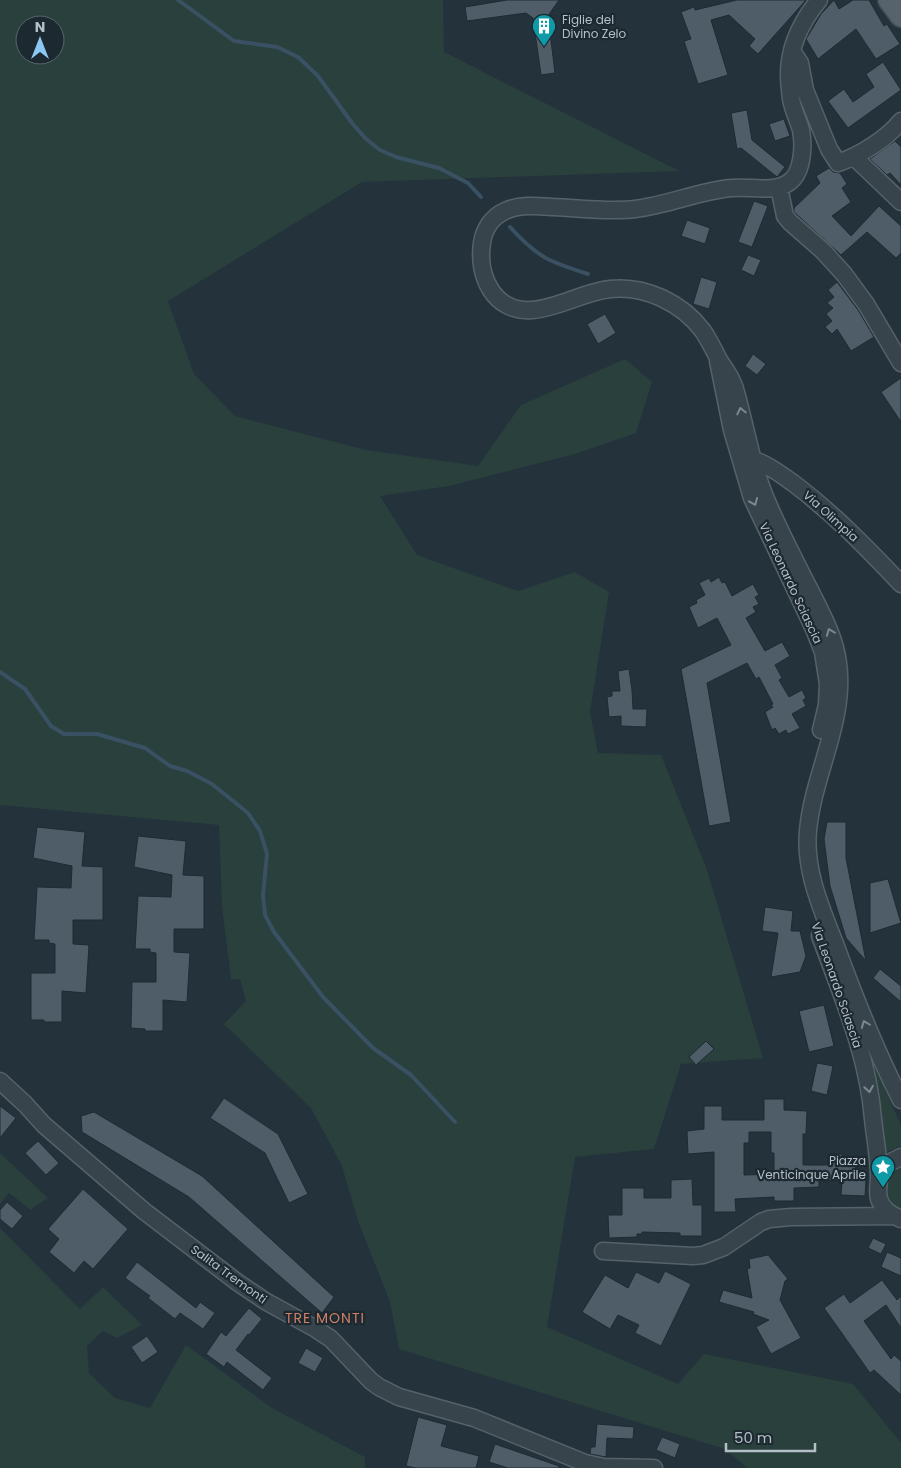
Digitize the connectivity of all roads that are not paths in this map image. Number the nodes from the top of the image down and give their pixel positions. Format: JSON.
{"nodes":[{"id":1,"x":819,"y":0,"type":"edge"},
{"id":2,"x":792,"y":51,"type":"junction"},
{"id":3,"x":899,"y":127,"type":"edge"},
{"id":4,"x":854,"y":157,"type":"junction"},
{"id":5,"x":778,"y":187,"type":"junction"},
{"id":6,"x":901,"y":202,"type":"edge"},
{"id":7,"x":901,"y":362,"type":"edge"},
{"id":8,"x":746,"y":457,"type":"junction"},
{"id":9,"x":901,"y":584,"type":"edge"},
{"id":10,"x":871,"y":1059,"type":"junction"},
{"id":11,"x":0,"y":1081,"type":"edge"},
{"id":12,"x":901,"y":1100,"type":"edge"},
{"id":13,"x":901,"y":1158,"type":"edge"},
{"id":14,"x":878,"y":1183,"type":"junction"},
{"id":15,"x":852,"y":1217,"type":"junction"},
{"id":16,"x":897,"y":1217,"type":"edge"},
{"id":17,"x":603,"y":1251,"type":"dead end"},
{"id":18,"x":654,"y":1468,"type":"edge"}],
"edges":[{"from":1,"to":2,"type":"street"},
{"from":2,"to":4,"type":"street"},
{"from":2,"to":5,"type":"street"},
{"from":3,"to":4,"type":"street"},
{"from":4,"to":6,"type":"street"},
{"from":5,"to":7,"type":"street"},
{"from":5,"to":8,"type":"street","name":"Via Leonardo Sciascia"},
{"from":8,"to":9,"type":"street","name":"Via Olimpia"},
{"from":8,"to":10,"type":"street","name":"Via Leonardo Sciascia"},
{"from":10,"to":12,"type":"street","name":"Via Leonardo Sciascia"},
{"from":10,"to":14,"type":"street","name":"Via Leonardo Sciascia","one_way":true},
{"from":11,"to":18,"type":"street","name":"Salita Tremonti"},
{"from":13,"to":14,"type":"street"},
{"from":14,"to":15,"type":"street"},
{"from":14,"to":16,"type":"street","name":"Via Leonardo Sciascia"},
{"from":15,"to":16,"type":"street"},
{"from":15,"to":17,"type":"street"}]}
